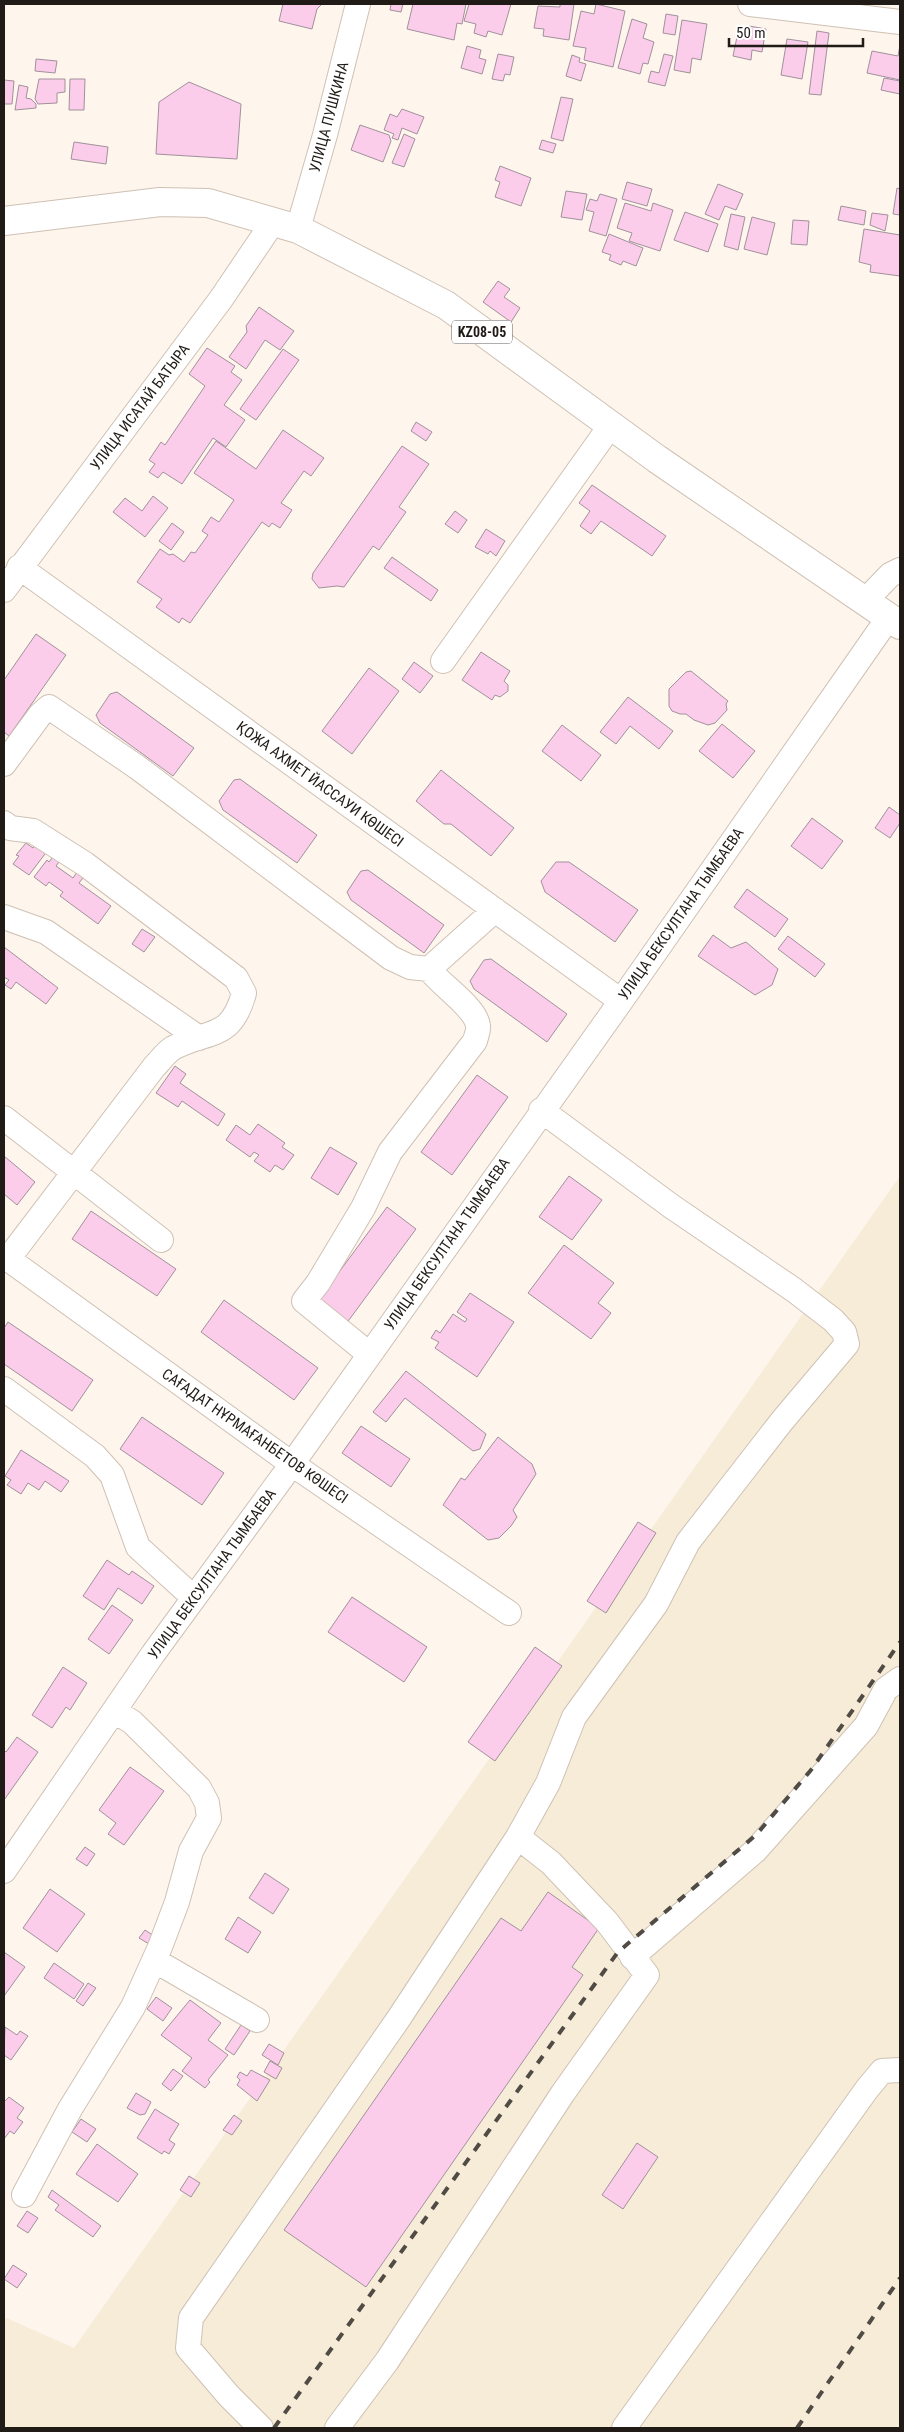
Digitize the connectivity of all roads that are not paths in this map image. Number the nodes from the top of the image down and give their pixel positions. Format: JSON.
{"nodes":[{"id":1,"x":358,"y":4,"type":"edge"},
{"id":2,"x":750,"y":4,"type":"edge"},
{"id":3,"x":900,"y":22,"type":"edge"},
{"id":4,"x":4,"y":221,"type":"edge"},
{"id":5,"x":286,"y":225,"type":"junction"},
{"id":6,"x":611,"y":425,"type":"junction"},
{"id":7,"x":900,"y":570,"type":"edge"},
{"id":8,"x":10,"y":576,"type":"edge"},
{"id":9,"x":865,"y":601,"type":"junction"},
{"id":10,"x":895,"y":621,"type":"edge"},
{"id":11,"x":443,"y":661,"type":"dead end"},
{"id":12,"x":4,"y":764,"type":"edge"},
{"id":13,"x":4,"y":823,"type":"edge"},
{"id":14,"x":495,"y":910,"type":"junction"},
{"id":15,"x":4,"y":917,"type":"edge"},
{"id":16,"x":429,"y":969,"type":"junction"},
{"id":17,"x":621,"y":1001,"type":"junction"},
{"id":18,"x":199,"y":1038,"type":"junction"},
{"id":19,"x":541,"y":1110,"type":"junction"},
{"id":20,"x":4,"y":1118,"type":"edge"},
{"id":21,"x":75,"y":1173,"type":"junction"},
{"id":22,"x":161,"y":1240,"type":"dead end"},
{"id":23,"x":6,"y":1257,"type":"edge"},
{"id":24,"x":369,"y":1354,"type":"junction"},
{"id":25,"x":4,"y":1389,"type":"edge"},
{"id":26,"x":292,"y":1464,"type":"junction"},
{"id":27,"x":194,"y":1598,"type":"junction"},
{"id":28,"x":509,"y":1613,"type":"dead end"},
{"id":29,"x":900,"y":1679,"type":"edge"},
{"id":30,"x":114,"y":1711,"type":"junction"},
{"id":31,"x":518,"y":1837,"type":"junction"},
{"id":32,"x":4,"y":1871,"type":"edge"},
{"id":33,"x":632,"y":1956,"type":"junction"},
{"id":34,"x":154,"y":1960,"type":"junction"},
{"id":35,"x":257,"y":2020,"type":"dead end"},
{"id":36,"x":900,"y":2070,"type":"edge"},
{"id":37,"x":24,"y":2194,"type":"dead end"},
{"id":38,"x":261,"y":2428,"type":"edge"},
{"id":39,"x":337,"y":2428,"type":"edge"},
{"id":40,"x":624,"y":2428,"type":"edge"}],
"edges":[{"from":1,"to":5,"type":"street","name":"УЛИЦА ПУШКИНА"},
{"from":2,"to":3,"type":"street"},
{"from":4,"to":5,"type":"main road","number":"KZ08-05"},
{"from":5,"to":6,"type":"main road","number":"KZ08-05"},
{"from":5,"to":8,"type":"street","name":"УЛИЦА ИСАТАЙ БАТЫРА"},
{"from":6,"to":9,"type":"main road","number":"KZ08-05"},
{"from":6,"to":11,"type":"street"},
{"from":7,"to":9,"type":"street"},
{"from":8,"to":14,"type":"street","name":"ҚОЖА АХМЕТ ЙАССАУИ КӨШЕСІ"},
{"from":9,"to":10,"type":"main road","number":"KZ08-05"},
{"from":10,"to":17,"type":"street","name":"УЛИЦА БЕКСУЛТАНА ТЫМБАЕВА"},
{"from":12,"to":16,"type":"street"},
{"from":13,"to":18,"type":"street"},
{"from":14,"to":16,"type":"street"},
{"from":14,"to":17,"type":"street","name":"ҚОЖА АХМЕТ ЙАССАУИ КӨШЕСІ"},
{"from":15,"to":18,"type":"street"},
{"from":16,"to":24,"type":"street"},
{"from":17,"to":19,"type":"street","name":"УЛИЦА БЕКСУЛТАНА ТЫМБАЕВА"},
{"from":18,"to":21,"type":"street"},
{"from":19,"to":24,"type":"street","name":"УЛИЦА БЕКСУЛТАНА ТЫМБАЕВА"},
{"from":19,"to":31,"type":"street"},
{"from":20,"to":21,"type":"street"},
{"from":21,"to":22,"type":"street"},
{"from":21,"to":23,"type":"street"},
{"from":23,"to":26,"type":"street","name":"САҒАДАТ НҰРМАҒАНБЕТОВ КӨШЕСІ"},
{"from":24,"to":26,"type":"street","name":"УЛИЦА БЕКСУЛТАНА ТЫМБАЕВА"},
{"from":25,"to":27,"type":"street"},
{"from":26,"to":27,"type":"street","name":"УЛИЦА БЕКСУЛТАНА ТЫМБАЕВА"},
{"from":26,"to":28,"type":"street","name":"САҒАДАТ НҰРМАҒАНБЕТОВ КӨШЕСІ"},
{"from":27,"to":30,"type":"street","name":"УЛИЦА БЕКСУЛТАНА ТЫМБАЕВА"},
{"from":29,"to":33,"type":"street"},
{"from":30,"to":32,"type":"street","name":"УЛИЦА БЕКСУЛТАНА ТЫМБАЕВА"},
{"from":30,"to":34,"type":"street"},
{"from":31,"to":33,"type":"street"},
{"from":31,"to":38,"type":"street"},
{"from":33,"to":39,"type":"street"},
{"from":34,"to":35,"type":"street"},
{"from":34,"to":37,"type":"street"},
{"from":36,"to":40,"type":"street"}]}
